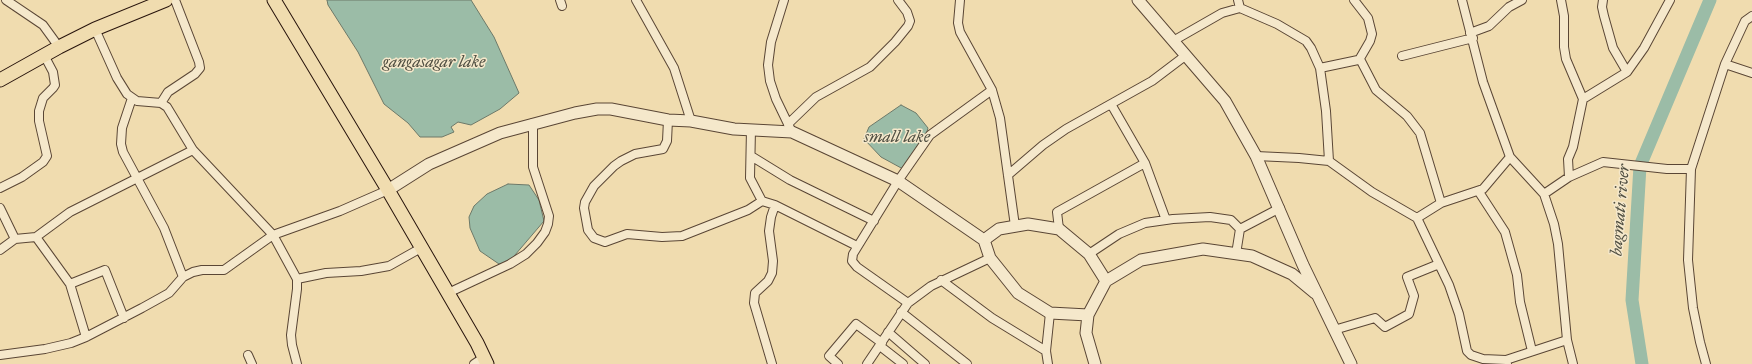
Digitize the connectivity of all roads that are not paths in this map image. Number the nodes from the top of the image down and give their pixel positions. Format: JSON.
{"nodes":[{"id":1,"x":6,"y":0,"type":"edge"},
{"id":2,"x":166,"y":0,"type":"edge"},
{"id":3,"x":175,"y":0,"type":"edge"},
{"id":4,"x":274,"y":0,"type":"edge"},
{"id":5,"x":636,"y":0,"type":"edge"},
{"id":6,"x":784,"y":0,"type":"edge"},
{"id":7,"x":898,"y":0,"type":"edge"},
{"id":8,"x":960,"y":0,"type":"edge"},
{"id":9,"x":1138,"y":0,"type":"edge"},
{"id":10,"x":1354,"y":0,"type":"edge"},
{"id":11,"x":1462,"y":0,"type":"edge"},
{"id":12,"x":1522,"y":0,"type":"edge"},
{"id":13,"x":1561,"y":0,"type":"edge"},
{"id":14,"x":1603,"y":0,"type":"edge"},
{"id":15,"x":1670,"y":0,"type":"edge"},
{"id":16,"x":1239,"y":4,"type":"edge"},
{"id":17,"x":1752,"y":16,"type":"edge"},
{"id":18,"x":95,"y":29,"type":"junction"},
{"id":19,"x":1472,"y":36,"type":"junction"},
{"id":20,"x":1173,"y":41,"type":"junction"},
{"id":21,"x":59,"y":47,"type":"junction"},
{"id":22,"x":44,"y":56,"type":"junction"},
{"id":23,"x":1185,"y":56,"type":"junction"},
{"id":24,"x":1402,"y":56,"type":"dead end"},
{"id":25,"x":1360,"y":60,"type":"junction"},
{"id":26,"x":1725,"y":64,"type":"junction"},
{"id":27,"x":1320,"y":68,"type":"junction"},
{"id":28,"x":1627,"y":72,"type":"junction"},
{"id":29,"x":1752,"y":73,"type":"edge"},
{"id":30,"x":0,"y":80,"type":"edge"},
{"id":31,"x":992,"y":90,"type":"junction"},
{"id":32,"x":132,"y":98,"type":"junction"},
{"id":33,"x":1583,"y":99,"type":"junction"},
{"id":34,"x":161,"y":103,"type":"junction"},
{"id":35,"x":1111,"y":104,"type":"junction"},
{"id":36,"x":668,"y":120,"type":"junction"},
{"id":37,"x":691,"y":121,"type":"junction"},
{"id":38,"x":533,"y":123,"type":"junction"},
{"id":39,"x":790,"y":128,"type":"junction"},
{"id":40,"x":751,"y":129,"type":"junction"},
{"id":41,"x":192,"y":150,"type":"junction"},
{"id":42,"x":751,"y":156,"type":"junction"},
{"id":43,"x":1256,"y":156,"type":"junction"},
{"id":44,"x":1510,"y":157,"type":"junction"},
{"id":45,"x":1329,"y":161,"type":"junction"},
{"id":46,"x":1145,"y":164,"type":"junction"},
{"id":47,"x":1691,"y":170,"type":"junction"},
{"id":48,"x":1008,"y":175,"type":"junction"},
{"id":49,"x":1569,"y":177,"type":"junction"},
{"id":50,"x":135,"y":178,"type":"junction"},
{"id":51,"x":898,"y":181,"type":"junction"},
{"id":52,"x":0,"y":188,"type":"edge"},
{"id":53,"x":388,"y":190,"type":"junction"},
{"id":54,"x":1479,"y":192,"type":"junction"},
{"id":55,"x":1544,"y":194,"type":"junction"},
{"id":56,"x":762,"y":201,"type":"junction"},
{"id":57,"x":1441,"y":203,"type":"junction"},
{"id":58,"x":775,"y":205,"type":"junction"},
{"id":59,"x":0,"y":208,"type":"edge"},
{"id":60,"x":1280,"y":208,"type":"junction"},
{"id":61,"x":1417,"y":218,"type":"junction"},
{"id":62,"x":1166,"y":220,"type":"junction"},
{"id":63,"x":874,"y":221,"type":"junction"},
{"id":64,"x":1015,"y":226,"type":"junction"},
{"id":65,"x":1059,"y":229,"type":"junction"},
{"id":66,"x":1240,"y":229,"type":"junction"},
{"id":67,"x":273,"y":235,"type":"junction"},
{"id":68,"x":36,"y":237,"type":"junction"},
{"id":69,"x":15,"y":239,"type":"junction"},
{"id":70,"x":984,"y":240,"type":"junction"},
{"id":71,"x":857,"y":246,"type":"junction"},
{"id":72,"x":421,"y":248,"type":"junction"},
{"id":73,"x":0,"y":250,"type":"edge"},
{"id":74,"x":1089,"y":254,"type":"junction"},
{"id":75,"x":1236,"y":254,"type":"junction"},
{"id":76,"x":990,"y":258,"type":"junction"},
{"id":77,"x":1439,"y":264,"type":"junction"},
{"id":78,"x":183,"y":277,"type":"junction"},
{"id":79,"x":297,"y":279,"type":"junction"},
{"id":80,"x":942,"y":280,"type":"junction"},
{"id":81,"x":1106,"y":281,"type":"junction"},
{"id":82,"x":70,"y":284,"type":"junction"},
{"id":83,"x":448,"y":293,"type":"junction"},
{"id":84,"x":1318,"y":296,"type":"junction"},
{"id":85,"x":908,"y":302,"type":"junction"},
{"id":86,"x":900,"y":312,"type":"junction"},
{"id":87,"x":1050,"y":313,"type":"junction"},
{"id":88,"x":1088,"y":315,"type":"junction"},
{"id":89,"x":124,"y":318,"type":"junction"},
{"id":90,"x":1334,"y":330,"type":"junction"},
{"id":91,"x":888,"y":332,"type":"junction"},
{"id":92,"x":86,"y":336,"type":"junction"},
{"id":93,"x":1567,"y":340,"type":"junction"},
{"id":94,"x":881,"y":344,"type":"junction"},
{"id":95,"x":1046,"y":350,"type":"junction"},
{"id":96,"x":1532,"y":351,"type":"junction"},
{"id":97,"x":0,"y":355,"type":"edge"},
{"id":98,"x":248,"y":356,"type":"dead end"},
{"id":99,"x":482,"y":362,"type":"edge"},
{"id":100,"x":1506,"y":362,"type":"edge"},
{"id":101,"x":252,"y":364,"type":"edge"},
{"id":102,"x":297,"y":364,"type":"edge"},
{"id":103,"x":770,"y":364,"type":"edge"},
{"id":104,"x":838,"y":364,"type":"edge"},
{"id":105,"x":867,"y":364,"type":"edge"},
{"id":106,"x":903,"y":364,"type":"edge"},
{"id":107,"x":925,"y":364,"type":"edge"},
{"id":108,"x":966,"y":364,"type":"edge"},
{"id":109,"x":1048,"y":364,"type":"edge"},
{"id":110,"x":1095,"y":364,"type":"edge"},
{"id":111,"x":1351,"y":364,"type":"edge"},
{"id":112,"x":1573,"y":364,"type":"edge"},
{"id":113,"x":1706,"y":364,"type":"edge"}],
"edges":[{"from":1,"to":21,"type":"street"},
{"from":2,"to":18,"type":"main road"},
{"from":3,"to":34,"type":"street"},
{"from":4,"to":53,"type":"main road"},
{"from":5,"to":37,"type":"street"},
{"from":6,"to":39,"type":"street"},
{"from":7,"to":39,"type":"street"},
{"from":8,"to":31,"type":"street"},
{"from":9,"to":20,"type":"street"},
{"from":10,"to":25,"type":"street"},
{"from":11,"to":19,"type":"street"},
{"from":12,"to":19,"type":"street"},
{"from":13,"to":33,"type":"street"},
{"from":14,"to":28,"type":"street"},
{"from":15,"to":28,"type":"street"},
{"from":16,"to":20,"type":"street"},
{"from":16,"to":27,"type":"street"},
{"from":17,"to":26,"type":"street"},
{"from":18,"to":21,"type":"main road"},
{"from":18,"to":32,"type":"street"},
{"from":19,"to":24,"type":"street"},
{"from":19,"to":44,"type":"street"},
{"from":20,"to":23,"type":"street"},
{"from":21,"to":22,"type":"main road"},
{"from":22,"to":30,"type":"main road"},
{"from":22,"to":52,"type":"street"},
{"from":23,"to":35,"type":"street"},
{"from":23,"to":43,"type":"street"},
{"from":25,"to":27,"type":"street"},
{"from":25,"to":57,"type":"street"},
{"from":26,"to":29,"type":"street"},
{"from":26,"to":47,"type":"street"},
{"from":27,"to":45,"type":"street"},
{"from":28,"to":33,"type":"street"},
{"from":31,"to":48,"type":"street"},
{"from":31,"to":51,"type":"street"},
{"from":32,"to":34,"type":"street"},
{"from":32,"to":50,"type":"street"},
{"from":33,"to":49,"type":"street"},
{"from":34,"to":41,"type":"street"},
{"from":35,"to":46,"type":"street"},
{"from":35,"to":48,"type":"street"},
{"from":36,"to":37,"type":"street"},
{"from":36,"to":38,"type":"street"},
{"from":36,"to":56,"type":"street"},
{"from":37,"to":40,"type":"street"},
{"from":38,"to":53,"type":"street"},
{"from":38,"to":83,"type":"street"},
{"from":39,"to":40,"type":"street"},
{"from":39,"to":51,"type":"street"},
{"from":40,"to":42,"type":"street"},
{"from":41,"to":50,"type":"street"},
{"from":41,"to":67,"type":"street"},
{"from":42,"to":56,"type":"street"},
{"from":42,"to":63,"type":"street"},
{"from":43,"to":45,"type":"street"},
{"from":43,"to":60,"type":"street"},
{"from":44,"to":54,"type":"street"},
{"from":44,"to":55,"type":"street"},
{"from":45,"to":61,"type":"street"},
{"from":46,"to":62,"type":"street"},
{"from":46,"to":65,"type":"street"},
{"from":47,"to":49,"type":"street"},
{"from":47,"to":113,"type":"street"},
{"from":48,"to":64,"type":"street"},
{"from":49,"to":55,"type":"street"},
{"from":50,"to":68,"type":"street"},
{"from":50,"to":78,"type":"street"},
{"from":51,"to":63,"type":"street"},
{"from":51,"to":70,"type":"street"},
{"from":53,"to":67,"type":"street"},
{"from":53,"to":72,"type":"main road"},
{"from":54,"to":57,"type":"street"},
{"from":54,"to":96,"type":"street"},
{"from":55,"to":93,"type":"street"},
{"from":56,"to":58,"type":"street"},
{"from":57,"to":61,"type":"street"},
{"from":58,"to":71,"type":"street"},
{"from":58,"to":103,"type":"street"},
{"from":59,"to":69,"type":"street"},
{"from":60,"to":66,"type":"street"},
{"from":60,"to":84,"type":"street"},
{"from":61,"to":77,"type":"street"},
{"from":62,"to":66,"type":"street"},
{"from":62,"to":74,"type":"street"},
{"from":63,"to":71,"type":"street"},
{"from":64,"to":65,"type":"street"},
{"from":64,"to":70,"type":"street"},
{"from":65,"to":74,"type":"street"},
{"from":66,"to":75,"type":"street"},
{"from":67,"to":78,"type":"street"},
{"from":67,"to":79,"type":"street"},
{"from":68,"to":69,"type":"street"},
{"from":68,"to":82,"type":"street"},
{"from":69,"to":73,"type":"street"},
{"from":70,"to":76,"type":"street"},
{"from":71,"to":85,"type":"street"},
{"from":72,"to":79,"type":"street"},
{"from":72,"to":83,"type":"main road"},
{"from":74,"to":81,"type":"street"},
{"from":75,"to":81,"type":"street"},
{"from":75,"to":84,"type":"street"},
{"from":76,"to":80,"type":"street"},
{"from":76,"to":87,"type":"street"},
{"from":77,"to":90,"type":"street"},
{"from":77,"to":100,"type":"street"},
{"from":78,"to":89,"type":"street"},
{"from":79,"to":102,"type":"street"},
{"from":80,"to":85,"type":"street"},
{"from":80,"to":95,"type":"street"},
{"from":81,"to":88,"type":"street"},
{"from":82,"to":89,"type":"street"},
{"from":82,"to":92,"type":"street"},
{"from":83,"to":99,"type":"main road"},
{"from":84,"to":90,"type":"street"},
{"from":85,"to":86,"type":"street"},
{"from":86,"to":91,"type":"street"},
{"from":86,"to":108,"type":"street"},
{"from":87,"to":88,"type":"street"},
{"from":87,"to":95,"type":"street"},
{"from":88,"to":110,"type":"street"},
{"from":89,"to":92,"type":"street"},
{"from":90,"to":111,"type":"street"},
{"from":91,"to":94,"type":"street"},
{"from":91,"to":107,"type":"street"},
{"from":92,"to":97,"type":"street"},
{"from":93,"to":96,"type":"street"},
{"from":93,"to":112,"type":"street"},
{"from":94,"to":104,"type":"street"},
{"from":94,"to":105,"type":"street"},
{"from":94,"to":106,"type":"street"},
{"from":95,"to":109,"type":"street"},
{"from":96,"to":100,"type":"street"},
{"from":98,"to":101,"type":"street"}]}
